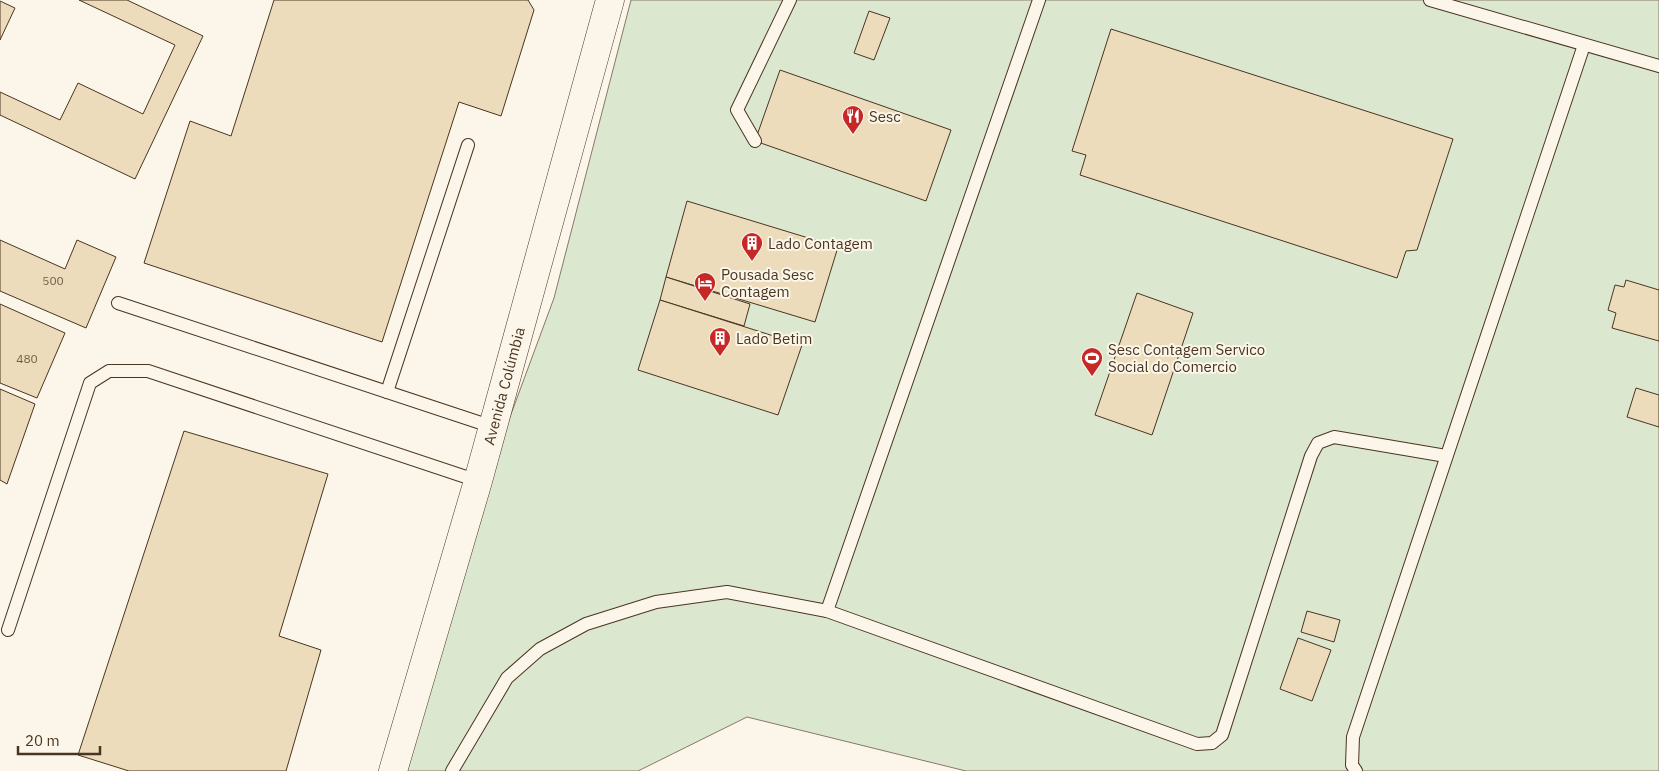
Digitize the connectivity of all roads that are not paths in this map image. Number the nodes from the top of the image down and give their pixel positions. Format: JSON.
{"nodes":[{"id":1,"x":610,"y":0,"type":"edge"},
{"id":2,"x":790,"y":0,"type":"edge"},
{"id":3,"x":1040,"y":0,"type":"edge"},
{"id":4,"x":1430,"y":0,"type":"edge"},
{"id":5,"x":1584,"y":45,"type":"junction"},
{"id":6,"x":1659,"y":66,"type":"edge"},
{"id":7,"x":755,"y":140,"type":"dead end"},
{"id":8,"x":468,"y":144,"type":"dead end"},
{"id":9,"x":118,"y":303,"type":"dead end"},
{"id":10,"x":387,"y":392,"type":"junction"},
{"id":11,"x":493,"y":427,"type":"junction"},
{"id":12,"x":1446,"y":456,"type":"junction"},
{"id":13,"x":478,"y":481,"type":"junction"},
{"id":14,"x":827,"y":611,"type":"junction"},
{"id":15,"x":8,"y":630,"type":"dead end"},
{"id":16,"x":393,"y":771,"type":"edge"},
{"id":17,"x":452,"y":771,"type":"edge"},
{"id":18,"x":1356,"y":771,"type":"edge"}],
"edges":[{"from":1,"to":11,"type":"street","name":"Avenida Colúmbia"},
{"from":2,"to":7,"type":"lane"},
{"from":3,"to":14,"type":"lane"},
{"from":4,"to":5,"type":"lane"},
{"from":5,"to":6,"type":"lane"},
{"from":5,"to":12,"type":"lane"},
{"from":8,"to":10,"type":"lane"},
{"from":9,"to":10,"type":"lane"},
{"from":10,"to":11,"type":"lane"},
{"from":11,"to":13,"type":"street","name":"Avenida Colúmbia"},
{"from":12,"to":14,"type":"lane"},
{"from":12,"to":18,"type":"lane"},
{"from":13,"to":15,"type":"lane"},
{"from":13,"to":16,"type":"street","name":"Avenida Colúmbia"},
{"from":14,"to":17,"type":"lane"}]}
